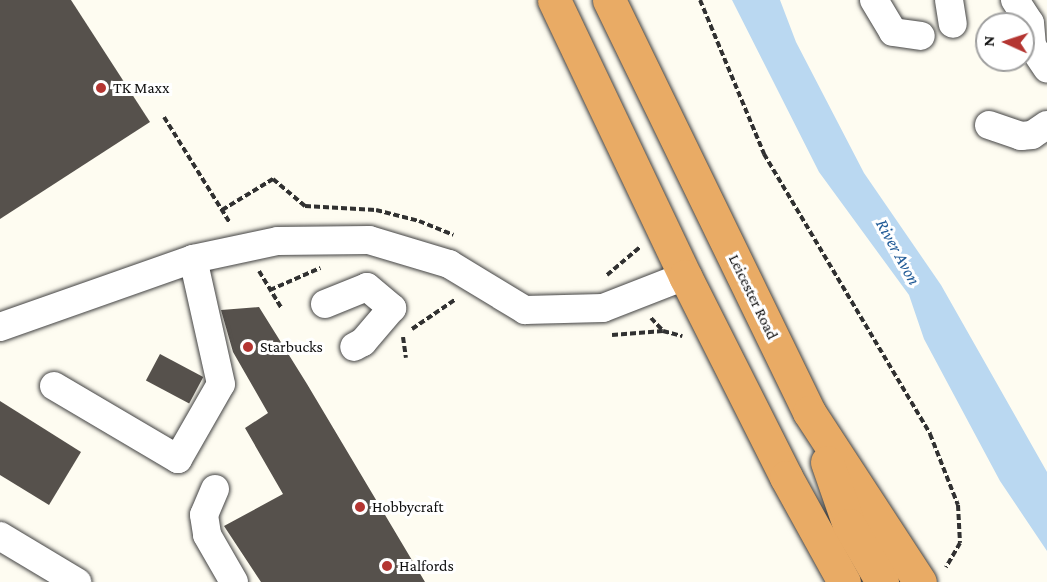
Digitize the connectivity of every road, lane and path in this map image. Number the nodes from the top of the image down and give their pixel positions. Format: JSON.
{"nodes":[{"id":1,"x":554,"y":0,"type":"edge"},
{"id":2,"x":609,"y":0,"type":"edge"},
{"id":3,"x":700,"y":0,"type":"edge"},
{"id":4,"x":874,"y":0,"type":"edge"},
{"id":5,"x":921,"y":36,"type":"dead end"},
{"id":6,"x":1035,"y":50,"type":"edge"},
{"id":7,"x":1047,"y":68,"type":"edge"},
{"id":8,"x":164,"y":117,"type":"dead end"},
{"id":9,"x":989,"y":125,"type":"dead end"},
{"id":10,"x":1047,"y":126,"type":"edge"},
{"id":11,"x":640,"y":247,"type":"dead end"},
{"id":12,"x":246,"y":249,"type":"junction"},
{"id":13,"x":193,"y":260,"type":"junction"},
{"id":14,"x":684,"y":276,"type":"junction"},
{"id":15,"x":605,"y":277,"type":"dead end"},
{"id":16,"x":459,"y":297,"type":"dead end"},
{"id":17,"x":325,"y":304,"type":"dead end"},
{"id":18,"x":282,"y":309,"type":"dead end"},
{"id":19,"x":0,"y":327,"type":"edge"},
{"id":20,"x":354,"y":347,"type":"dead end"},
{"id":21,"x":406,"y":358,"type":"dead end"},
{"id":22,"x":54,"y":386,"type":"dead end"},
{"id":23,"x":809,"y":412,"type":"junction"},
{"id":24,"x":216,"y":489,"type":"dead end"},
{"id":25,"x":0,"y":536,"type":"edge"},
{"id":26,"x":933,"y":574,"type":"edge"},
{"id":27,"x":77,"y":582,"type":"edge"},
{"id":28,"x":234,"y":582,"type":"edge"},
{"id":29,"x":844,"y":582,"type":"edge"},
{"id":30,"x":882,"y":582,"type":"edge"}],
"edges":[{"from":1,"to":14,"type":"highway"},
{"from":2,"to":23,"type":"highway","name":"Leicester Road"},
{"from":3,"to":26,"type":"path"},
{"from":4,"to":5,"type":"street"},
{"from":6,"to":7,"type":"street"},
{"from":8,"to":12,"type":"path"},
{"from":9,"to":10,"type":"street"},
{"from":11,"to":15,"type":"path"},
{"from":12,"to":13,"type":"street"},
{"from":12,"to":14,"type":"street"},
{"from":12,"to":18,"type":"path"},
{"from":13,"to":19,"type":"street"},
{"from":13,"to":22,"type":"street"},
{"from":14,"to":29,"type":"highway"},
{"from":16,"to":21,"type":"path"},
{"from":17,"to":20,"type":"street"},
{"from":23,"to":26,"type":"highway","name":"Leicester Road"},
{"from":23,"to":30,"type":"highway"},
{"from":24,"to":28,"type":"street"},
{"from":25,"to":27,"type":"street"}]}
